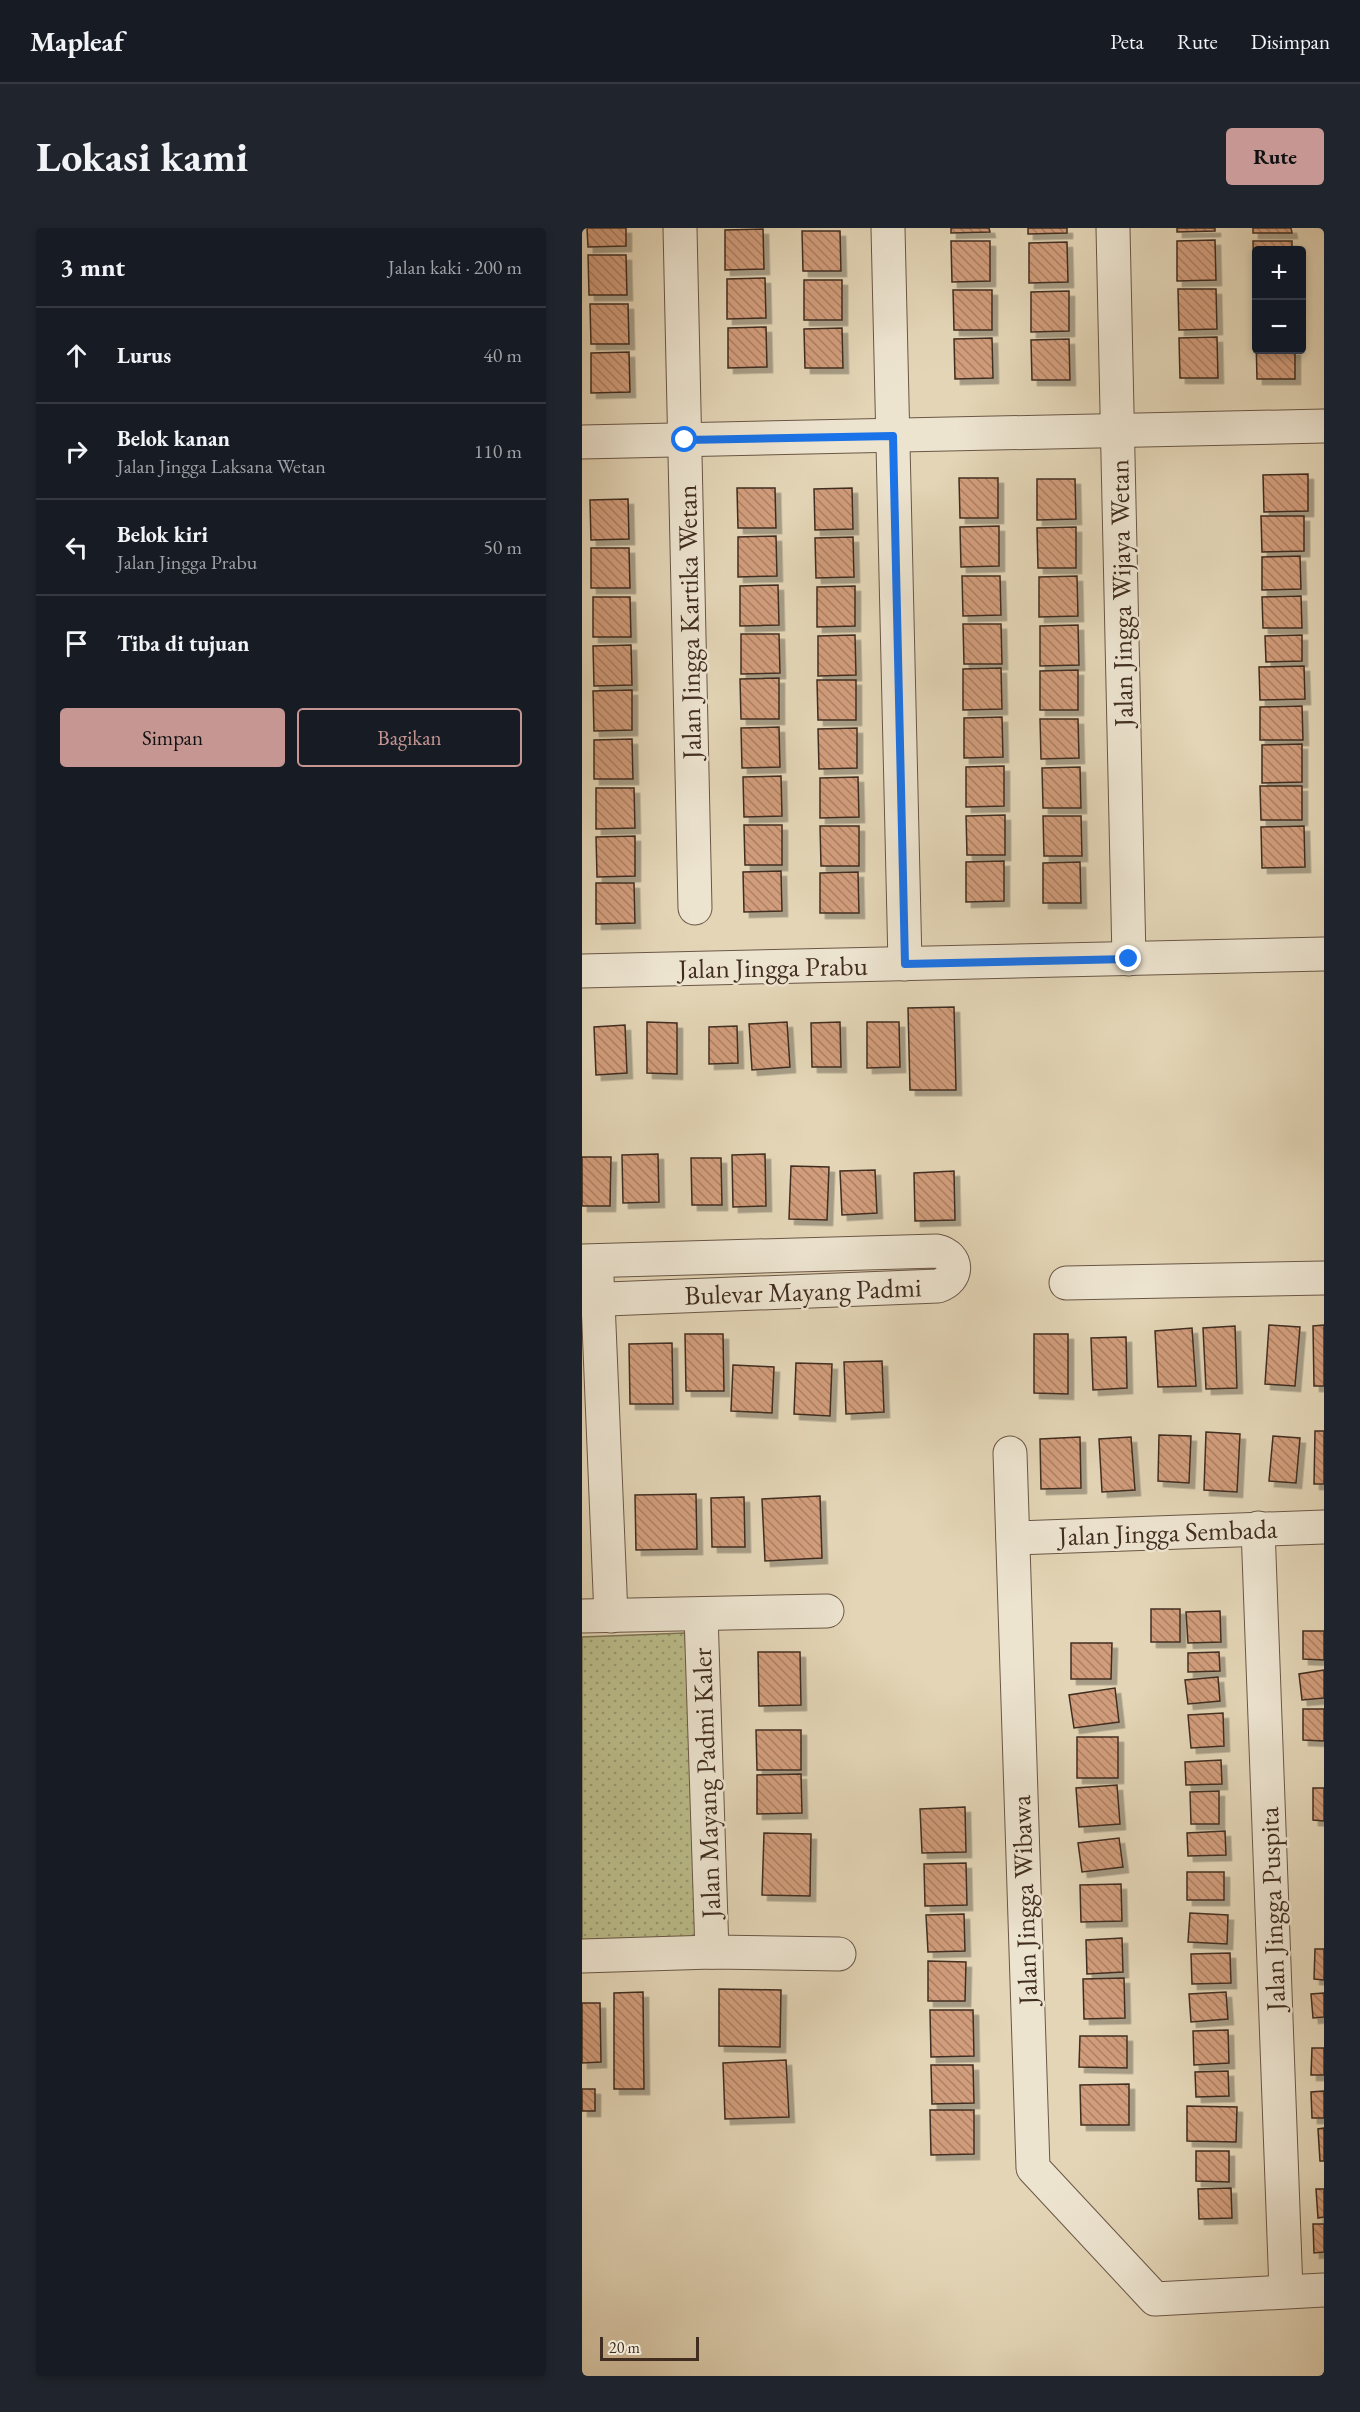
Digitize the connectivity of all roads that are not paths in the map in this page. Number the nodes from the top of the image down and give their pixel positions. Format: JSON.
{"nodes":[{"id":1,"x":680,"y":228,"type":"edge"},
{"id":2,"x":888,"y":228,"type":"edge"},
{"id":3,"x":1113,"y":228,"type":"edge"},
{"id":4,"x":1324,"y":426,"type":"edge"},
{"id":5,"x":1118,"y":431,"type":"junction"},
{"id":6,"x":893,"y":436,"type":"junction"},
{"id":7,"x":685,"y":440,"type":"junction"},
{"id":8,"x":582,"y":442,"type":"edge"},
{"id":9,"x":695,"y":908,"type":"dead end"},
{"id":10,"x":1324,"y":954,"type":"edge"},
{"id":11,"x":1129,"y":959,"type":"junction"},
{"id":12,"x":905,"y":964,"type":"junction"},
{"id":13,"x":582,"y":971,"type":"edge"},
{"id":14,"x":590,"y":1260,"type":"edge"},
{"id":15,"x":1324,"y":1278,"type":"edge"},
{"id":16,"x":1066,"y":1283,"type":"dead end"},
{"id":17,"x":589,"y":1300,"type":"edge"},
{"id":18,"x":1010,"y":1453,"type":"dead end"},
{"id":19,"x":1324,"y":1527,"type":"edge"},
{"id":20,"x":1258,"y":1528,"type":"junction"},
{"id":21,"x":1013,"y":1538,"type":"junction"},
{"id":22,"x":827,"y":1611,"type":"dead end"},
{"id":23,"x":701,"y":1614,"type":"junction"},
{"id":24,"x":597,"y":1616,"type":"edge"},
{"id":25,"x":712,"y":1952,"type":"junction"},
{"id":26,"x":839,"y":1954,"type":"dead end"},
{"id":27,"x":582,"y":1956,"type":"edge"},
{"id":28,"x":1286,"y":2290,"type":"junction"},
{"id":29,"x":1324,"y":2290,"type":"edge"}],
"edges":[{"from":1,"to":7,"type":"street","name":"Jalan Jingga Kartika Wetan"},
{"from":2,"to":6,"type":"street"},
{"from":3,"to":5,"type":"street","name":"Jalan Jingga Wijaya Wetan"},
{"from":4,"to":5,"type":"street"},
{"from":5,"to":6,"type":"street"},
{"from":5,"to":11,"type":"street","name":"Jalan Jingga Wijaya Wetan"},
{"from":6,"to":7,"type":"street"},
{"from":6,"to":12,"type":"street"},
{"from":7,"to":8,"type":"street"},
{"from":7,"to":9,"type":"street","name":"Jalan Jingga Kartika Wetan"},
{"from":10,"to":11,"type":"street","name":"Jalan Jingga Prabu"},
{"from":11,"to":12,"type":"street","name":"Jalan Jingga Prabu"},
{"from":12,"to":13,"type":"street","name":"Jalan Jingga Prabu"},
{"from":14,"to":17,"type":"street"},
{"from":14,"to":17,"type":"street","name":"Bulevar Mayang Padmi"},
{"from":15,"to":16,"type":"street"},
{"from":17,"to":24,"type":"street"},
{"from":18,"to":21,"type":"street","name":"Jalan Jingga Wibawa"},
{"from":19,"to":20,"type":"street","name":"Jalan Jingga Sembada"},
{"from":20,"to":21,"type":"street","name":"Jalan Jingga Sembada"},
{"from":20,"to":28,"type":"street","name":"Jalan Jingga Puspita"},
{"from":21,"to":28,"type":"street","name":"Jalan Jingga Wibawa"},
{"from":22,"to":23,"type":"street"},
{"from":23,"to":24,"type":"street"},
{"from":23,"to":25,"type":"street","name":"Jalan Mayang Padmi Kaler"},
{"from":25,"to":26,"type":"street"},
{"from":25,"to":27,"type":"street"},
{"from":28,"to":29,"type":"street"}]}
